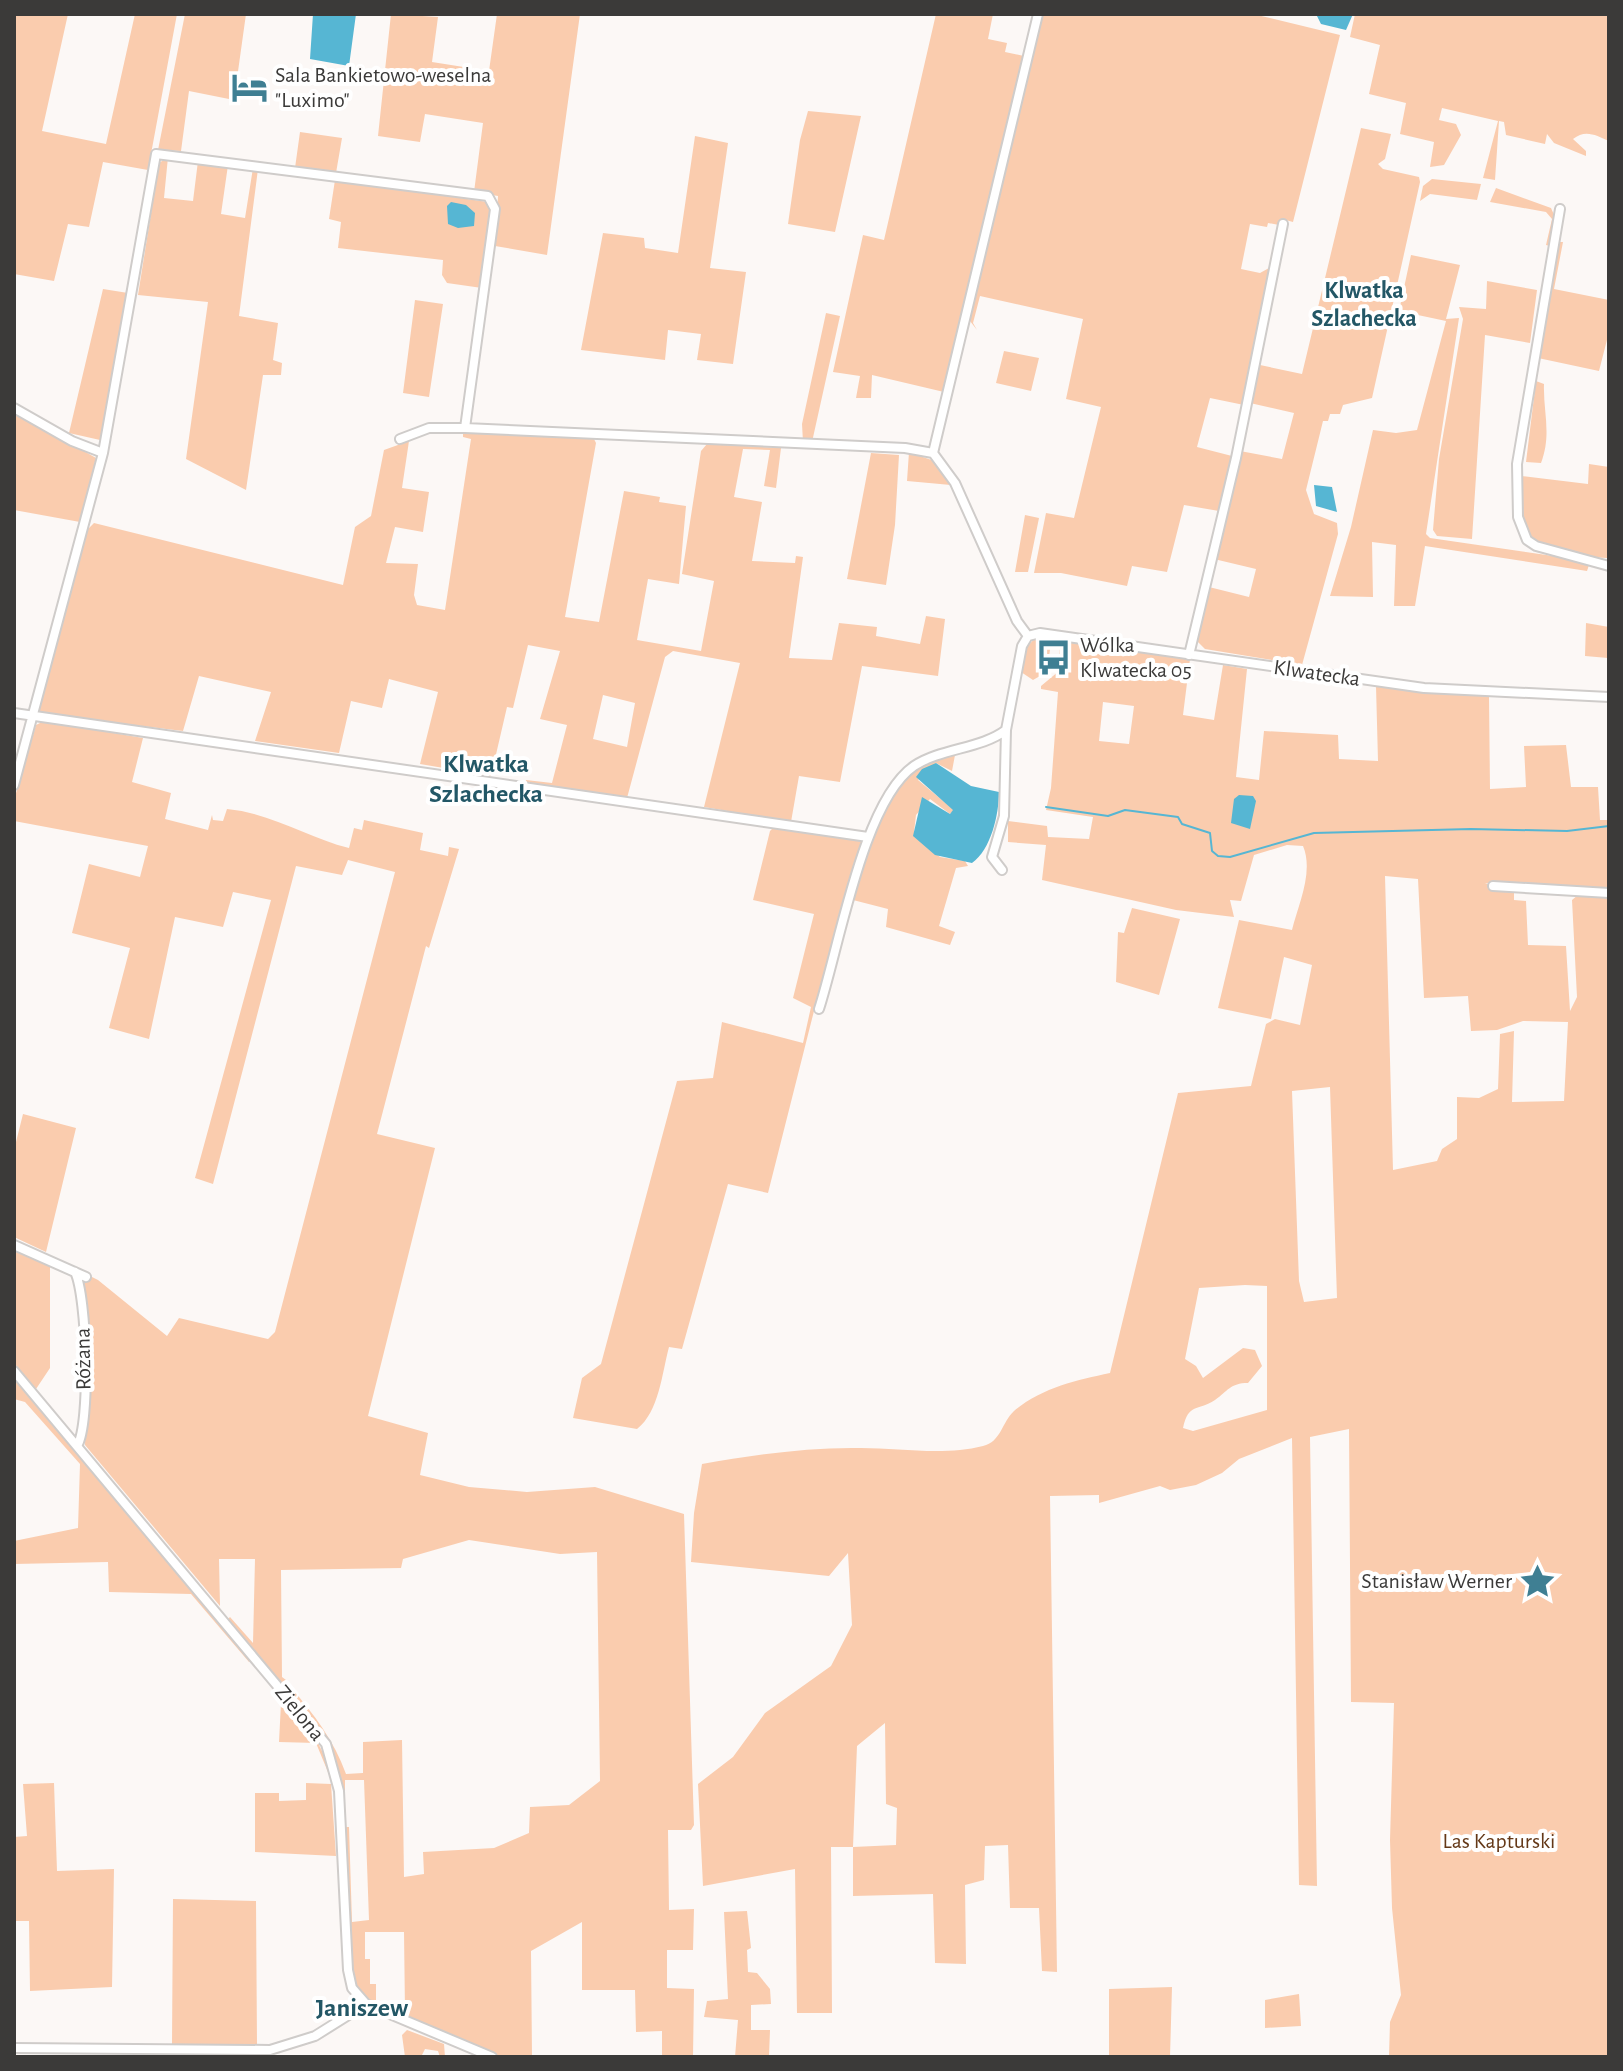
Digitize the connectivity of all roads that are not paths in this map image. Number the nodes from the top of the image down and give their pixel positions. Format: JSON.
{"nodes":[{"id":1,"x":1038,"y":14,"type":"edge"},
{"id":2,"x":1560,"y":209,"type":"dead end"},
{"id":3,"x":1283,"y":224,"type":"dead end"},
{"id":4,"x":14,"y":408,"type":"edge"},
{"id":5,"x":465,"y":428,"type":"junction"},
{"id":6,"x":400,"y":439,"type":"dead end"},
{"id":7,"x":103,"y":453,"type":"junction"},
{"id":8,"x":933,"y":453,"type":"junction"},
{"id":9,"x":1609,"y":566,"type":"edge"},
{"id":10,"x":1028,"y":636,"type":"junction"},
{"id":11,"x":1189,"y":655,"type":"junction"},
{"id":12,"x":1609,"y":697,"type":"edge"},
{"id":13,"x":14,"y":713,"type":"edge"},
{"id":14,"x":33,"y":716,"type":"junction"},
{"id":15,"x":1006,"y":730,"type":"junction"},
{"id":16,"x":14,"y":785,"type":"edge"},
{"id":17,"x":868,"y":837,"type":"junction"},
{"id":18,"x":1002,"y":870,"type":"dead end"},
{"id":19,"x":1493,"y":886,"type":"dead end"},
{"id":20,"x":1609,"y":893,"type":"edge"},
{"id":21,"x":819,"y":1009,"type":"dead end"},
{"id":22,"x":14,"y":1245,"type":"edge"},
{"id":23,"x":75,"y":1272,"type":"junction"},
{"id":24,"x":86,"y":1277,"type":"dead end"},
{"id":25,"x":14,"y":1371,"type":"edge"},
{"id":26,"x":77,"y":1446,"type":"junction"},
{"id":27,"x":366,"y":2004,"type":"junction"},
{"id":28,"x":14,"y":2048,"type":"edge"},
{"id":29,"x":492,"y":2057,"type":"edge"}],
"edges":[{"from":1,"to":8,"type":"street"},
{"from":2,"to":9,"type":"street"},
{"from":3,"to":11,"type":"street"},
{"from":4,"to":7,"type":"street"},
{"from":5,"to":6,"type":"street"},
{"from":5,"to":7,"type":"street"},
{"from":5,"to":8,"type":"street"},
{"from":7,"to":14,"type":"street"},
{"from":8,"to":10,"type":"street"},
{"from":10,"to":11,"type":"street","name":"Klwatecka"},
{"from":10,"to":15,"type":"street"},
{"from":11,"to":12,"type":"street","name":"Klwatecka"},
{"from":13,"to":14,"type":"street"},
{"from":14,"to":16,"type":"street"},
{"from":14,"to":17,"type":"street"},
{"from":15,"to":17,"type":"street"},
{"from":15,"to":18,"type":"street"},
{"from":17,"to":21,"type":"street"},
{"from":19,"to":20,"type":"street"},
{"from":22,"to":23,"type":"street"},
{"from":23,"to":24,"type":"street"},
{"from":23,"to":26,"type":"street","name":"Różana"},
{"from":25,"to":26,"type":"street","name":"Zielona"},
{"from":26,"to":27,"type":"street","name":"Zielona"},
{"from":27,"to":28,"type":"street"},
{"from":27,"to":29,"type":"street"}]}
